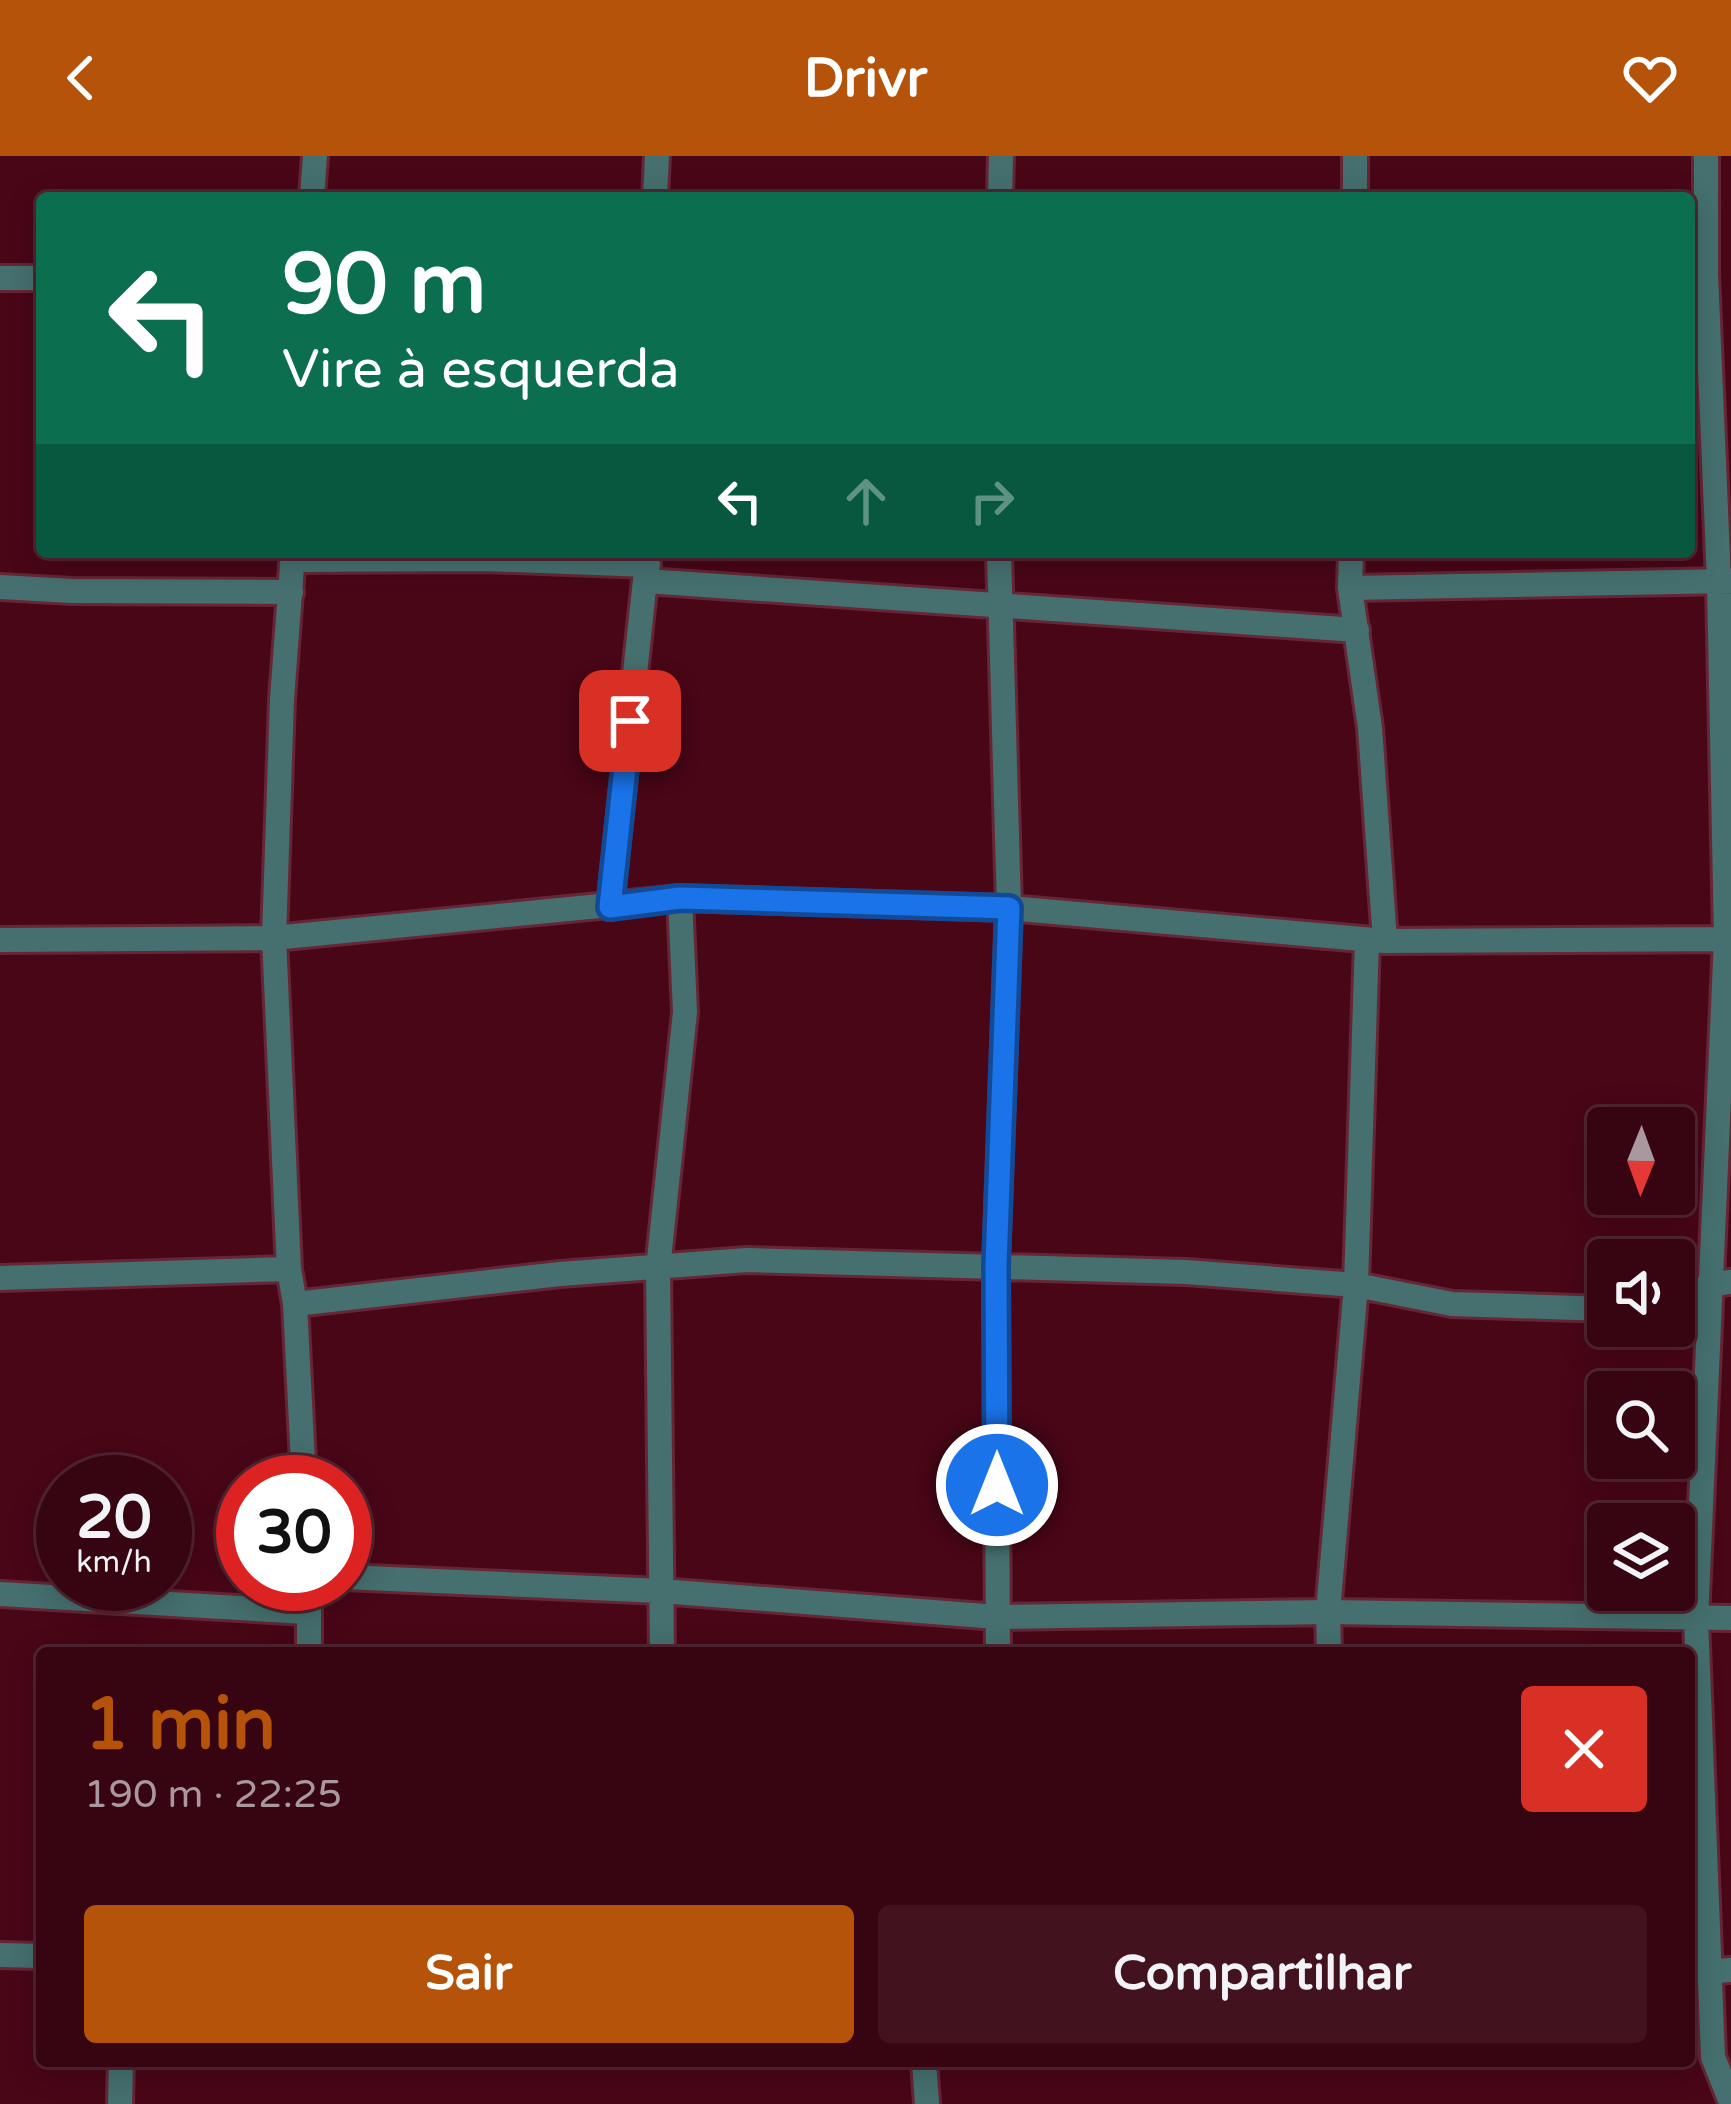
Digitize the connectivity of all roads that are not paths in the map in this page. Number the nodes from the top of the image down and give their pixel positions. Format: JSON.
{"nodes":[{"id":1,"x":315,"y":156,"type":"edge"},
{"id":2,"x":657,"y":156,"type":"edge"},
{"id":3,"x":1001,"y":156,"type":"edge"},
{"id":4,"x":1355,"y":156,"type":"edge"},
{"id":5,"x":1706,"y":156,"type":"edge"},
{"id":6,"x":312,"y":192,"type":"edge"},
{"id":7,"x":655,"y":192,"type":"edge"},
{"id":8,"x":1000,"y":192,"type":"edge"},
{"id":9,"x":1355,"y":192,"type":"edge"},
{"id":10,"x":1708,"y":274,"type":"edge"},
{"id":11,"x":0,"y":278,"type":"edge"},
{"id":12,"x":36,"y":278,"type":"edge"},
{"id":13,"x":293,"y":558,"type":"edge"},
{"id":14,"x":421,"y":558,"type":"edge"},
{"id":15,"x":999,"y":558,"type":"edge"},
{"id":16,"x":1351,"y":558,"type":"edge"},
{"id":17,"x":647,"y":566,"type":"edge"},
{"id":18,"x":1725,"y":581,"type":"edge"},
{"id":19,"x":0,"y":587,"type":"edge"},
{"id":20,"x":1350,"y":589,"type":"junction"},
{"id":21,"x":291,"y":592,"type":"junction"},
{"id":22,"x":999,"y":605,"type":"junction"},
{"id":23,"x":1357,"y":630,"type":"junction"},
{"id":24,"x":680,"y":898,"type":"junction"},
{"id":25,"x":610,"y":907,"type":"junction"},
{"id":26,"x":1009,"y":908,"type":"junction"},
{"id":27,"x":274,"y":938,"type":"junction"},
{"id":28,"x":1729,"y":939,"type":"edge"},
{"id":29,"x":0,"y":940,"type":"edge"},
{"id":30,"x":1376,"y":940,"type":"junction"},
{"id":31,"x":996,"y":1265,"type":"junction"},
{"id":32,"x":289,"y":1269,"type":"junction"},
{"id":33,"x":658,"y":1269,"type":"junction"},
{"id":34,"x":0,"y":1278,"type":"edge"},
{"id":35,"x":1721,"y":1283,"type":"edge"},
{"id":36,"x":1356,"y":1285,"type":"junction"},
{"id":37,"x":295,"y":1304,"type":"junction"},
{"id":38,"x":1587,"y":1308,"type":"edge"},
{"id":39,"x":303,"y":1455,"type":"edge"},
{"id":40,"x":372,"y":1578,"type":"edge"},
{"id":41,"x":661,"y":1591,"type":"junction"},
{"id":42,"x":0,"y":1594,"type":"edge"},
{"id":43,"x":307,"y":1612,"type":"joint"},
{"id":44,"x":1328,"y":1612,"type":"junction"},
{"id":45,"x":997,"y":1617,"type":"junction"},
{"id":46,"x":1731,"y":1618,"type":"edge"},
{"id":47,"x":1696,"y":1619,"type":"junction"},
{"id":48,"x":309,"y":1647,"type":"edge"},
{"id":49,"x":662,"y":1647,"type":"edge"},
{"id":50,"x":998,"y":1647,"type":"edge"},
{"id":51,"x":1328,"y":1647,"type":"edge"},
{"id":52,"x":0,"y":1955,"type":"edge"},
{"id":53,"x":36,"y":1956,"type":"edge"},
{"id":54,"x":1710,"y":1972,"type":"edge"},
{"id":55,"x":121,"y":2067,"type":"edge"},
{"id":56,"x":924,"y":2067,"type":"edge"},
{"id":57,"x":1731,"y":2102,"type":"edge"},
{"id":58,"x":120,"y":2104,"type":"edge"},
{"id":59,"x":927,"y":2104,"type":"edge"}],
"edges":[{"from":1,"to":6,"type":"street"},
{"from":2,"to":7,"type":"street"},
{"from":3,"to":8,"type":"street"},
{"from":4,"to":9,"type":"street"},
{"from":5,"to":10,"type":"street"},
{"from":10,"to":18,"type":"street"},
{"from":11,"to":12,"type":"street"},
{"from":13,"to":21,"type":"street"},
{"from":14,"to":17,"type":"street"},
{"from":15,"to":22,"type":"street"},
{"from":16,"to":20,"type":"street"},
{"from":17,"to":22,"type":"street"},
{"from":17,"to":25,"type":"street"},
{"from":18,"to":20,"type":"street"},
{"from":18,"to":28,"type":"street"},
{"from":19,"to":21,"type":"street"},
{"from":20,"to":23,"type":"street"},
{"from":21,"to":27,"type":"street"},
{"from":22,"to":23,"type":"street"},
{"from":22,"to":26,"type":"street"},
{"from":23,"to":30,"type":"street"},
{"from":24,"to":25,"type":"street"},
{"from":24,"to":26,"type":"street"},
{"from":24,"to":33,"type":"street"},
{"from":25,"to":27,"type":"street"},
{"from":26,"to":30,"type":"street"},
{"from":26,"to":31,"type":"street"},
{"from":27,"to":29,"type":"street"},
{"from":27,"to":32,"type":"street"},
{"from":28,"to":30,"type":"street"},
{"from":28,"to":35,"type":"street"},
{"from":30,"to":36,"type":"street"},
{"from":31,"to":33,"type":"street"},
{"from":31,"to":36,"type":"street"},
{"from":31,"to":45,"type":"street"},
{"from":32,"to":34,"type":"street"},
{"from":32,"to":37,"type":"street"},
{"from":33,"to":37,"type":"street"},
{"from":33,"to":41,"type":"street"},
{"from":35,"to":47,"type":"street"},
{"from":36,"to":38,"type":"street"},
{"from":36,"to":44,"type":"street"},
{"from":37,"to":39,"type":"street"},
{"from":40,"to":41,"type":"street"},
{"from":41,"to":45,"type":"street"},
{"from":41,"to":49,"type":"street"},
{"from":42,"to":43,"type":"street"},
{"from":43,"to":48,"type":"street"},
{"from":44,"to":45,"type":"street"},
{"from":44,"to":47,"type":"street"},
{"from":44,"to":51,"type":"street"},
{"from":45,"to":50,"type":"street"},
{"from":46,"to":47,"type":"street"},
{"from":47,"to":54,"type":"street"},
{"from":52,"to":53,"type":"street"},
{"from":54,"to":57,"type":"street"},
{"from":55,"to":58,"type":"street"},
{"from":56,"to":59,"type":"street"}]}
